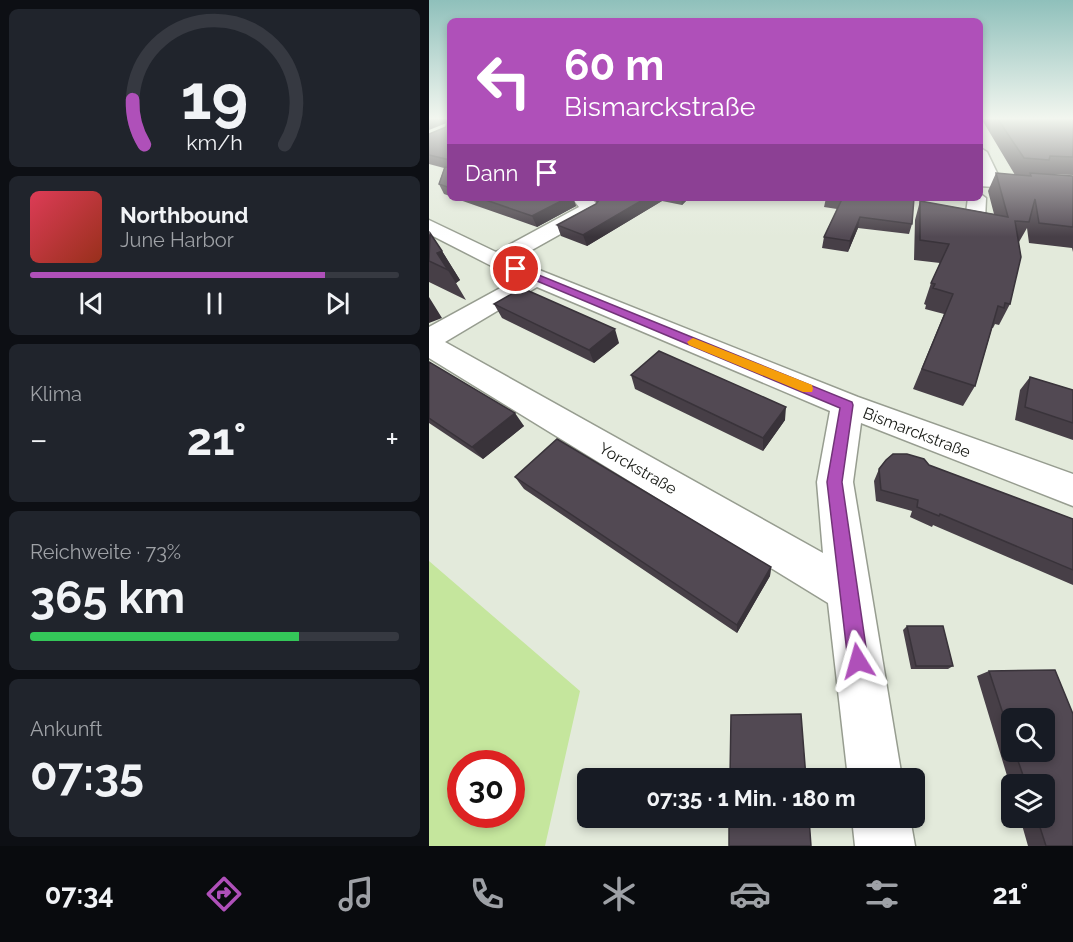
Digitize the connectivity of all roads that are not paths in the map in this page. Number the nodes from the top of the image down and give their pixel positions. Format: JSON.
{"nodes":[{"id":1,"x":986,"y":182,"type":"edge"},
{"id":2,"x":1073,"y":187,"type":"edge"},
{"id":3,"x":584,"y":201,"type":"edge"},
{"id":4,"x":977,"y":201,"type":"edge"},
{"id":5,"x":929,"y":214,"type":"edge"},
{"id":6,"x":429,"y":226,"type":"edge"},
{"id":7,"x":496,"y":261,"type":"junction"},
{"id":8,"x":536,"y":278,"type":"junction"},
{"id":9,"x":429,"y":339,"type":"edge"},
{"id":10,"x":429,"y":345,"type":"edge"},
{"id":11,"x":847,"y":405,"type":"junction"},
{"id":12,"x":1073,"y":490,"type":"edge"},
{"id":13,"x":848,"y":591,"type":"junction"},
{"id":14,"x":874,"y":768,"type":"edge"},
{"id":15,"x":882,"y":828,"type":"edge"},
{"id":16,"x":885,"y":846,"type":"edge"}],
"edges":[{"from":1,"to":2,"type":"street"},
{"from":3,"to":7,"type":"street"},
{"from":4,"to":5,"type":"street"},
{"from":6,"to":7,"type":"street","name":"Bismarckstraße"},
{"from":7,"to":8,"type":"street","name":"Bismarckstraße"},
{"from":8,"to":9,"type":"street"},
{"from":8,"to":11,"type":"street","name":"Bismarckstraße"},
{"from":10,"to":13,"type":"street","name":"Yorckstraße"},
{"from":11,"to":12,"type":"street","name":"Bismarckstraße"},
{"from":11,"to":13,"type":"street"},
{"from":13,"to":14,"type":"street"},
{"from":15,"to":16,"type":"street"}]}
